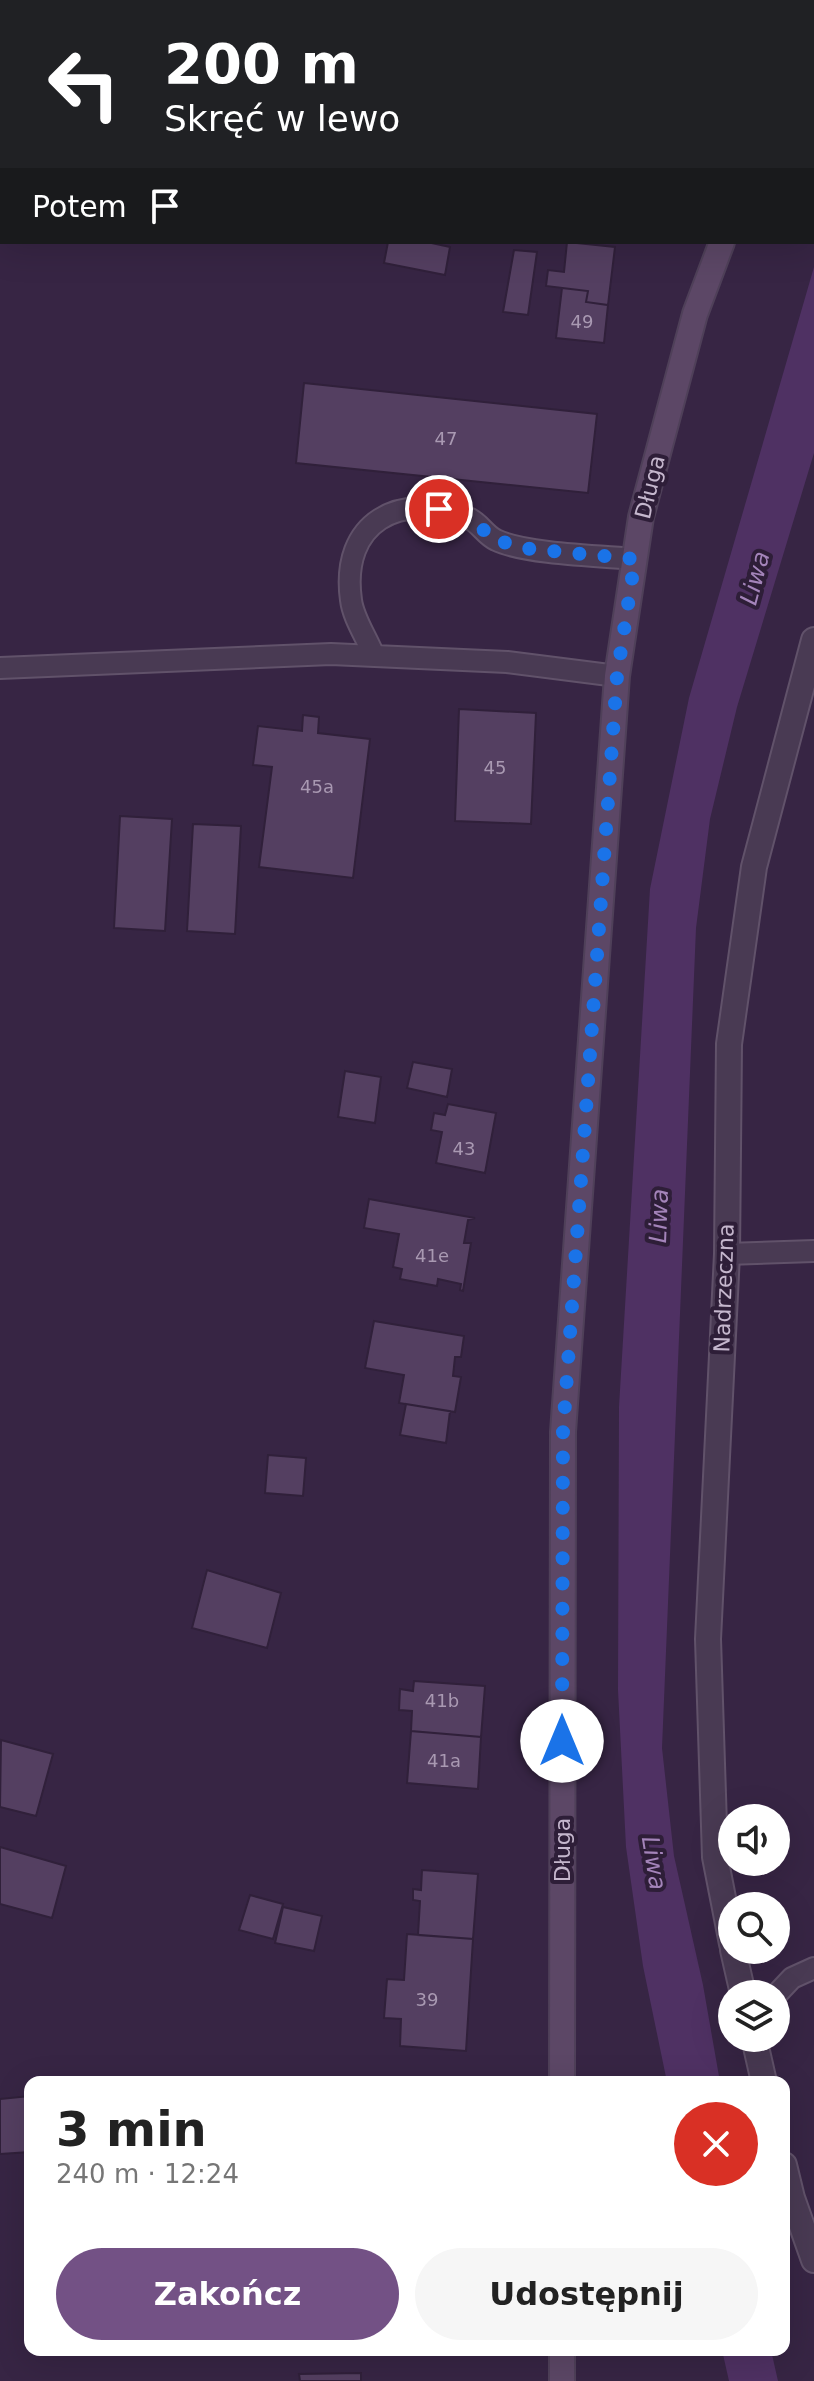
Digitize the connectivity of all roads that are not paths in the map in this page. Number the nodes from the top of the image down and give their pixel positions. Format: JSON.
{"nodes":[{"id":1,"x":721,"y":244,"type":"edge"},
{"id":2,"x":635,"y":559,"type":"junction"},
{"id":3,"x":814,"y":640,"type":"edge"},
{"id":4,"x":374,"y":656,"type":"junction"},
{"id":5,"x":0,"y":668,"type":"edge"},
{"id":6,"x":617,"y":676,"type":"junction"},
{"id":7,"x":814,"y":1251,"type":"edge"},
{"id":8,"x":727,"y":1254,"type":"junction"},
{"id":9,"x":722,"y":1892,"type":"edge"},
{"id":10,"x":814,"y":1968,"type":"edge"},
{"id":11,"x":790,"y":1980,"type":"edge"},
{"id":12,"x":757,"y":2052,"type":"edge"},
{"id":13,"x":562,"y":2076,"type":"edge"},
{"id":14,"x":763,"y":2076,"type":"edge"},
{"id":15,"x":790,"y":2190,"type":"edge"},
{"id":16,"x":814,"y":2260,"type":"edge"},
{"id":17,"x":562,"y":2356,"type":"edge"},
{"id":18,"x":562,"y":2381,"type":"edge"}],
"edges":[{"from":1,"to":2,"type":"street","name":"Długa"},
{"from":2,"to":4,"type":"lane"},
{"from":2,"to":6,"type":"street","name":"Długa"},
{"from":3,"to":8,"type":"street","name":"Nadrzeczna"},
{"from":4,"to":5,"type":"lane"},
{"from":4,"to":6,"type":"lane"},
{"from":6,"to":13,"type":"street","name":"Długa"},
{"from":7,"to":8,"type":"lane"},
{"from":8,"to":9,"type":"street","name":"Nadrzeczna"},
{"from":10,"to":11,"type":"lane"},
{"from":12,"to":14,"type":"street"},
{"from":15,"to":16,"type":"street"},
{"from":17,"to":18,"type":"street"}]}
